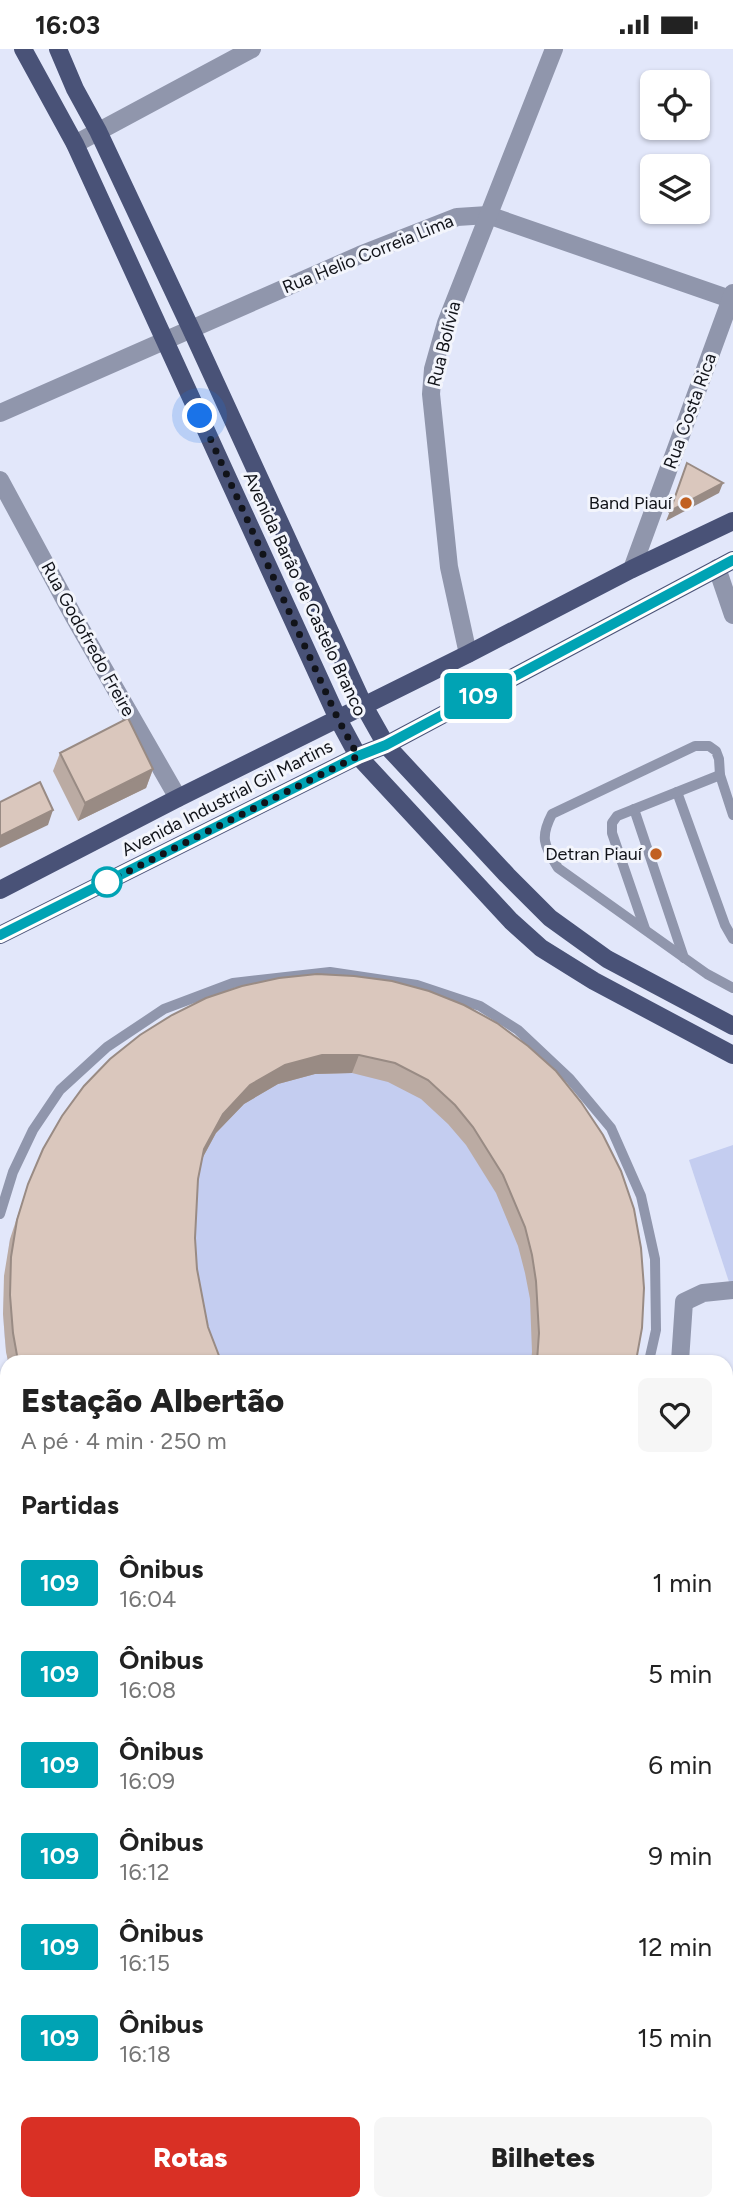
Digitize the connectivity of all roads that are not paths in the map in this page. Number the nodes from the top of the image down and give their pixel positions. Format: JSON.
{"nodes":[{"id":1,"x":23,"y":49,"type":"edge"},
{"id":2,"x":58,"y":49,"type":"edge"},
{"id":3,"x":252,"y":49,"type":"edge"},
{"id":4,"x":554,"y":49,"type":"edge"},
{"id":5,"x":227,"y":55,"type":"edge"},
{"id":6,"x":98,"y":131,"type":"junction"},
{"id":7,"x":75,"y":144,"type":"junction"},
{"id":8,"x":488,"y":215,"type":"junction"},
{"id":9,"x":732,"y":298,"type":"edge"},
{"id":10,"x":191,"y":329,"type":"junction"},
{"id":11,"x":166,"y":340,"type":"junction"},
{"id":12,"x":0,"y":413,"type":"edge"},
{"id":13,"x":0,"y":480,"type":"edge"},
{"id":14,"x":733,"y":521,"type":"edge"},
{"id":15,"x":725,"y":564,"type":"edge"},
{"id":16,"x":632,"y":569,"type":"junction"},
{"id":17,"x":733,"y":615,"type":"edge"},
{"id":18,"x":468,"y":654,"type":"junction"},
{"id":19,"x":364,"y":706,"type":"junction"},
{"id":20,"x":338,"y":719,"type":"junction"},
{"id":21,"x":386,"y":745,"type":"junction"},
{"id":22,"x":358,"y":756,"type":"junction"},
{"id":23,"x":719,"y":775,"type":"junction"},
{"id":24,"x":677,"y":792,"type":"junction"},
{"id":25,"x":177,"y":797,"type":"junction"},
{"id":26,"x":634,"y":809,"type":"junction"},
{"id":27,"x":733,"y":815,"type":"edge"},
{"id":28,"x":0,"y":890,"type":"edge"},
{"id":29,"x":645,"y":929,"type":"junction"},
{"id":30,"x":0,"y":935,"type":"edge"},
{"id":31,"x":733,"y":939,"type":"edge"},
{"id":32,"x":684,"y":958,"type":"junction"},
{"id":33,"x":733,"y":988,"type":"edge"},
{"id":34,"x":733,"y":1026,"type":"edge"},
{"id":35,"x":733,"y":1055,"type":"edge"},
{"id":36,"x":0,"y":1214,"type":"edge"},
{"id":37,"x":733,"y":1290,"type":"edge"},
{"id":38,"x":650,"y":1355,"type":"edge"},
{"id":39,"x":680,"y":1355,"type":"edge"}],
"edges":[{"from":1,"to":7,"type":"main road","name":"Avenida Barão de Castelo Branco"},
{"from":2,"to":6,"type":"main road","name":"Avenida Barão de Castelo Branco"},
{"from":3,"to":5,"type":"street"},
{"from":4,"to":8,"type":"street","name":"Rua Bolívia"},
{"from":5,"to":6,"type":"street"},
{"from":6,"to":7,"type":"street"},
{"from":6,"to":10,"type":"main road","name":"Avenida Barão de Castelo Branco"},
{"from":7,"to":11,"type":"main road","name":"Avenida Barão de Castelo Branco"},
{"from":8,"to":9,"type":"street","name":"Rua Helio Correia Lima"},
{"from":8,"to":10,"type":"street","name":"Rua Helio Correia Lima"},
{"from":8,"to":18,"type":"street","name":"Rua Bolívia"},
{"from":9,"to":16,"type":"street","name":"Rua Costa Rica"},
{"from":10,"to":11,"type":"street","name":"Rua Helio Correia Lima"},
{"from":10,"to":19,"type":"main road","name":"Avenida Barão de Castelo Branco"},
{"from":11,"to":12,"type":"street","name":"Rua Helio Correia Lima"},
{"from":11,"to":20,"type":"main road","name":"Avenida Barão de Castelo Branco"},
{"from":13,"to":25,"type":"street","name":"Rua Godofredo Freire"},
{"from":14,"to":16,"type":"main road","name":"Avenida Industrial Gil Martins"},
{"from":15,"to":17,"type":"street"},
{"from":15,"to":21,"type":"main road","name":"Avenida Industrial Gil Martins"},
{"from":16,"to":18,"type":"main road","name":"Avenida Industrial Gil Martins"},
{"from":18,"to":19,"type":"main road","name":"Avenida Industrial Gil Martins"},
{"from":19,"to":20,"type":"main road","name":"Avenida Industrial Gil Martins"},
{"from":19,"to":21,"type":"main road","name":"Avenida Barão de Castelo Branco"},
{"from":20,"to":22,"type":"main road","name":"Avenida Barão de Castelo Branco"},
{"from":20,"to":25,"type":"main road","name":"Avenida Industrial Gil Martins"},
{"from":21,"to":22,"type":"main road","name":"Avenida Industrial Gil Martins"},
{"from":21,"to":34,"type":"main road","name":"Avenida Barão de Castelo Branco"},
{"from":22,"to":30,"type":"main road","name":"Avenida Industrial Gil Martins"},
{"from":22,"to":35,"type":"main road","name":"Avenida Barão de Castelo Branco"},
{"from":23,"to":24,"type":"lane"},
{"from":23,"to":27,"type":"lane"},
{"from":23,"to":29,"type":"lane"},
{"from":24,"to":26,"type":"lane"},
{"from":24,"to":31,"type":"lane"},
{"from":25,"to":28,"type":"main road","name":"Avenida Industrial Gil Martins"},
{"from":26,"to":29,"type":"lane"},
{"from":26,"to":32,"type":"lane"},
{"from":29,"to":32,"type":"lane"},
{"from":32,"to":33,"type":"lane"},
{"from":36,"to":38,"type":"lane"},
{"from":37,"to":39,"type":"street"}]}
